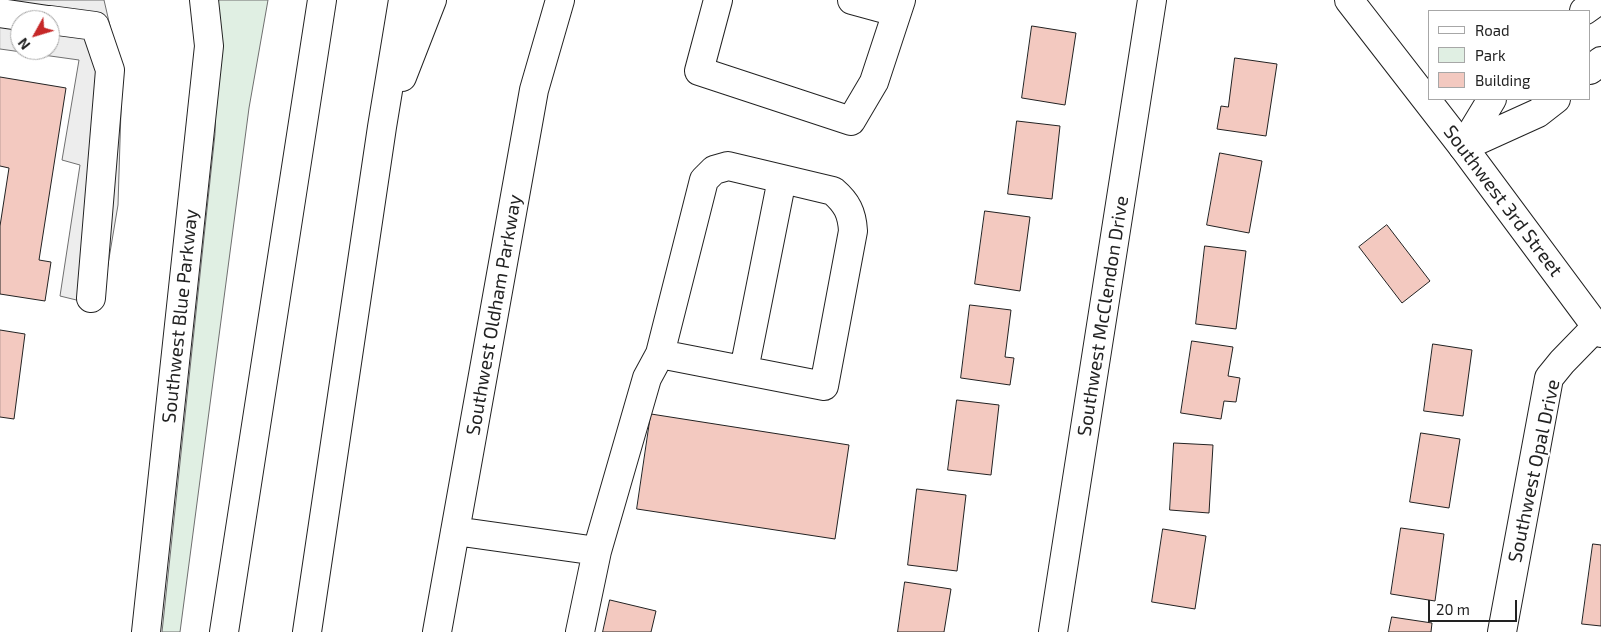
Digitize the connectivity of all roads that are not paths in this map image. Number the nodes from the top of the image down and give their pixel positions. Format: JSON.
{"nodes":[{"id":1,"x":204,"y":0,"type":"edge"},
{"id":2,"x":403,"y":0,"type":"edge"},
{"id":3,"x":432,"y":0,"type":"edge"},
{"id":4,"x":560,"y":0,"type":"edge"},
{"id":5,"x":718,"y":0,"type":"edge"},
{"id":6,"x":1152,"y":0,"type":"edge"},
{"id":7,"x":1349,"y":0,"type":"edge"},
{"id":8,"x":1599,"y":0,"type":"edge"},
{"id":9,"x":879,"y":3,"type":"edge"},
{"id":10,"x":318,"y":7,"type":"edge"},
{"id":11,"x":1585,"y":10,"type":"edge"},
{"id":12,"x":60,"y":21,"type":"edge"},
{"id":13,"x":1601,"y":61,"type":"edge"},
{"id":14,"x":1591,"y":69,"type":"edge"},
{"id":15,"x":1491,"y":100,"type":"edge"},
{"id":16,"x":1555,"y":100,"type":"edge"},
{"id":17,"x":382,"y":127,"type":"junction"},
{"id":18,"x":1463,"y":146,"type":"junction"},
{"id":19,"x":782,"y":179,"type":"junction"},
{"id":20,"x":91,"y":298,"type":"dead end"},
{"id":21,"x":1599,"y":330,"type":"edge"},
{"id":22,"x":660,"y":354,"type":"junction"},
{"id":23,"x":744,"y":370,"type":"junction"},
{"id":24,"x":455,"y":531,"type":"junction"},
{"id":25,"x":597,"y":551,"type":"junction"},
{"id":26,"x":146,"y":632,"type":"edge"},
{"id":27,"x":224,"y":632,"type":"edge"},
{"id":28,"x":307,"y":632,"type":"edge"},
{"id":29,"x":437,"y":632,"type":"edge"},
{"id":30,"x":580,"y":632,"type":"edge"},
{"id":31,"x":1053,"y":632,"type":"edge"},
{"id":32,"x":1502,"y":632,"type":"edge"}],
"edges":[{"from":1,"to":26,"type":"main road","name":"Southwest Blue Parkway"},
{"from":2,"to":17,"type":"main road"},
{"from":3,"to":17,"type":"main road"},
{"from":4,"to":24,"type":"main road","name":"Southwest Oldham Parkway"},
{"from":5,"to":9,"type":"main road"},
{"from":6,"to":31,"type":"main road","name":"Southwest McClendon Drive"},
{"from":7,"to":18,"type":"main road","name":"Southwest 3rd Street"},
{"from":8,"to":11,"type":"main road"},
{"from":10,"to":27,"type":"main road"},
{"from":12,"to":20,"type":"main road"},
{"from":13,"to":14,"type":"main road"},
{"from":15,"to":18,"type":"main road"},
{"from":16,"to":18,"type":"main road"},
{"from":17,"to":28,"type":"main road"},
{"from":18,"to":21,"type":"main road","name":"Southwest 3rd Street"},
{"from":19,"to":22,"type":"main road"},
{"from":19,"to":23,"type":"main road"},
{"from":19,"to":23,"type":"main road"},
{"from":21,"to":32,"type":"main road","name":"Southwest Opal Drive"},
{"from":22,"to":23,"type":"main road"},
{"from":22,"to":25,"type":"main road"},
{"from":24,"to":25,"type":"main road"},
{"from":24,"to":29,"type":"main road","name":"Southwest Oldham Parkway"},
{"from":25,"to":30,"type":"main road"}]}
